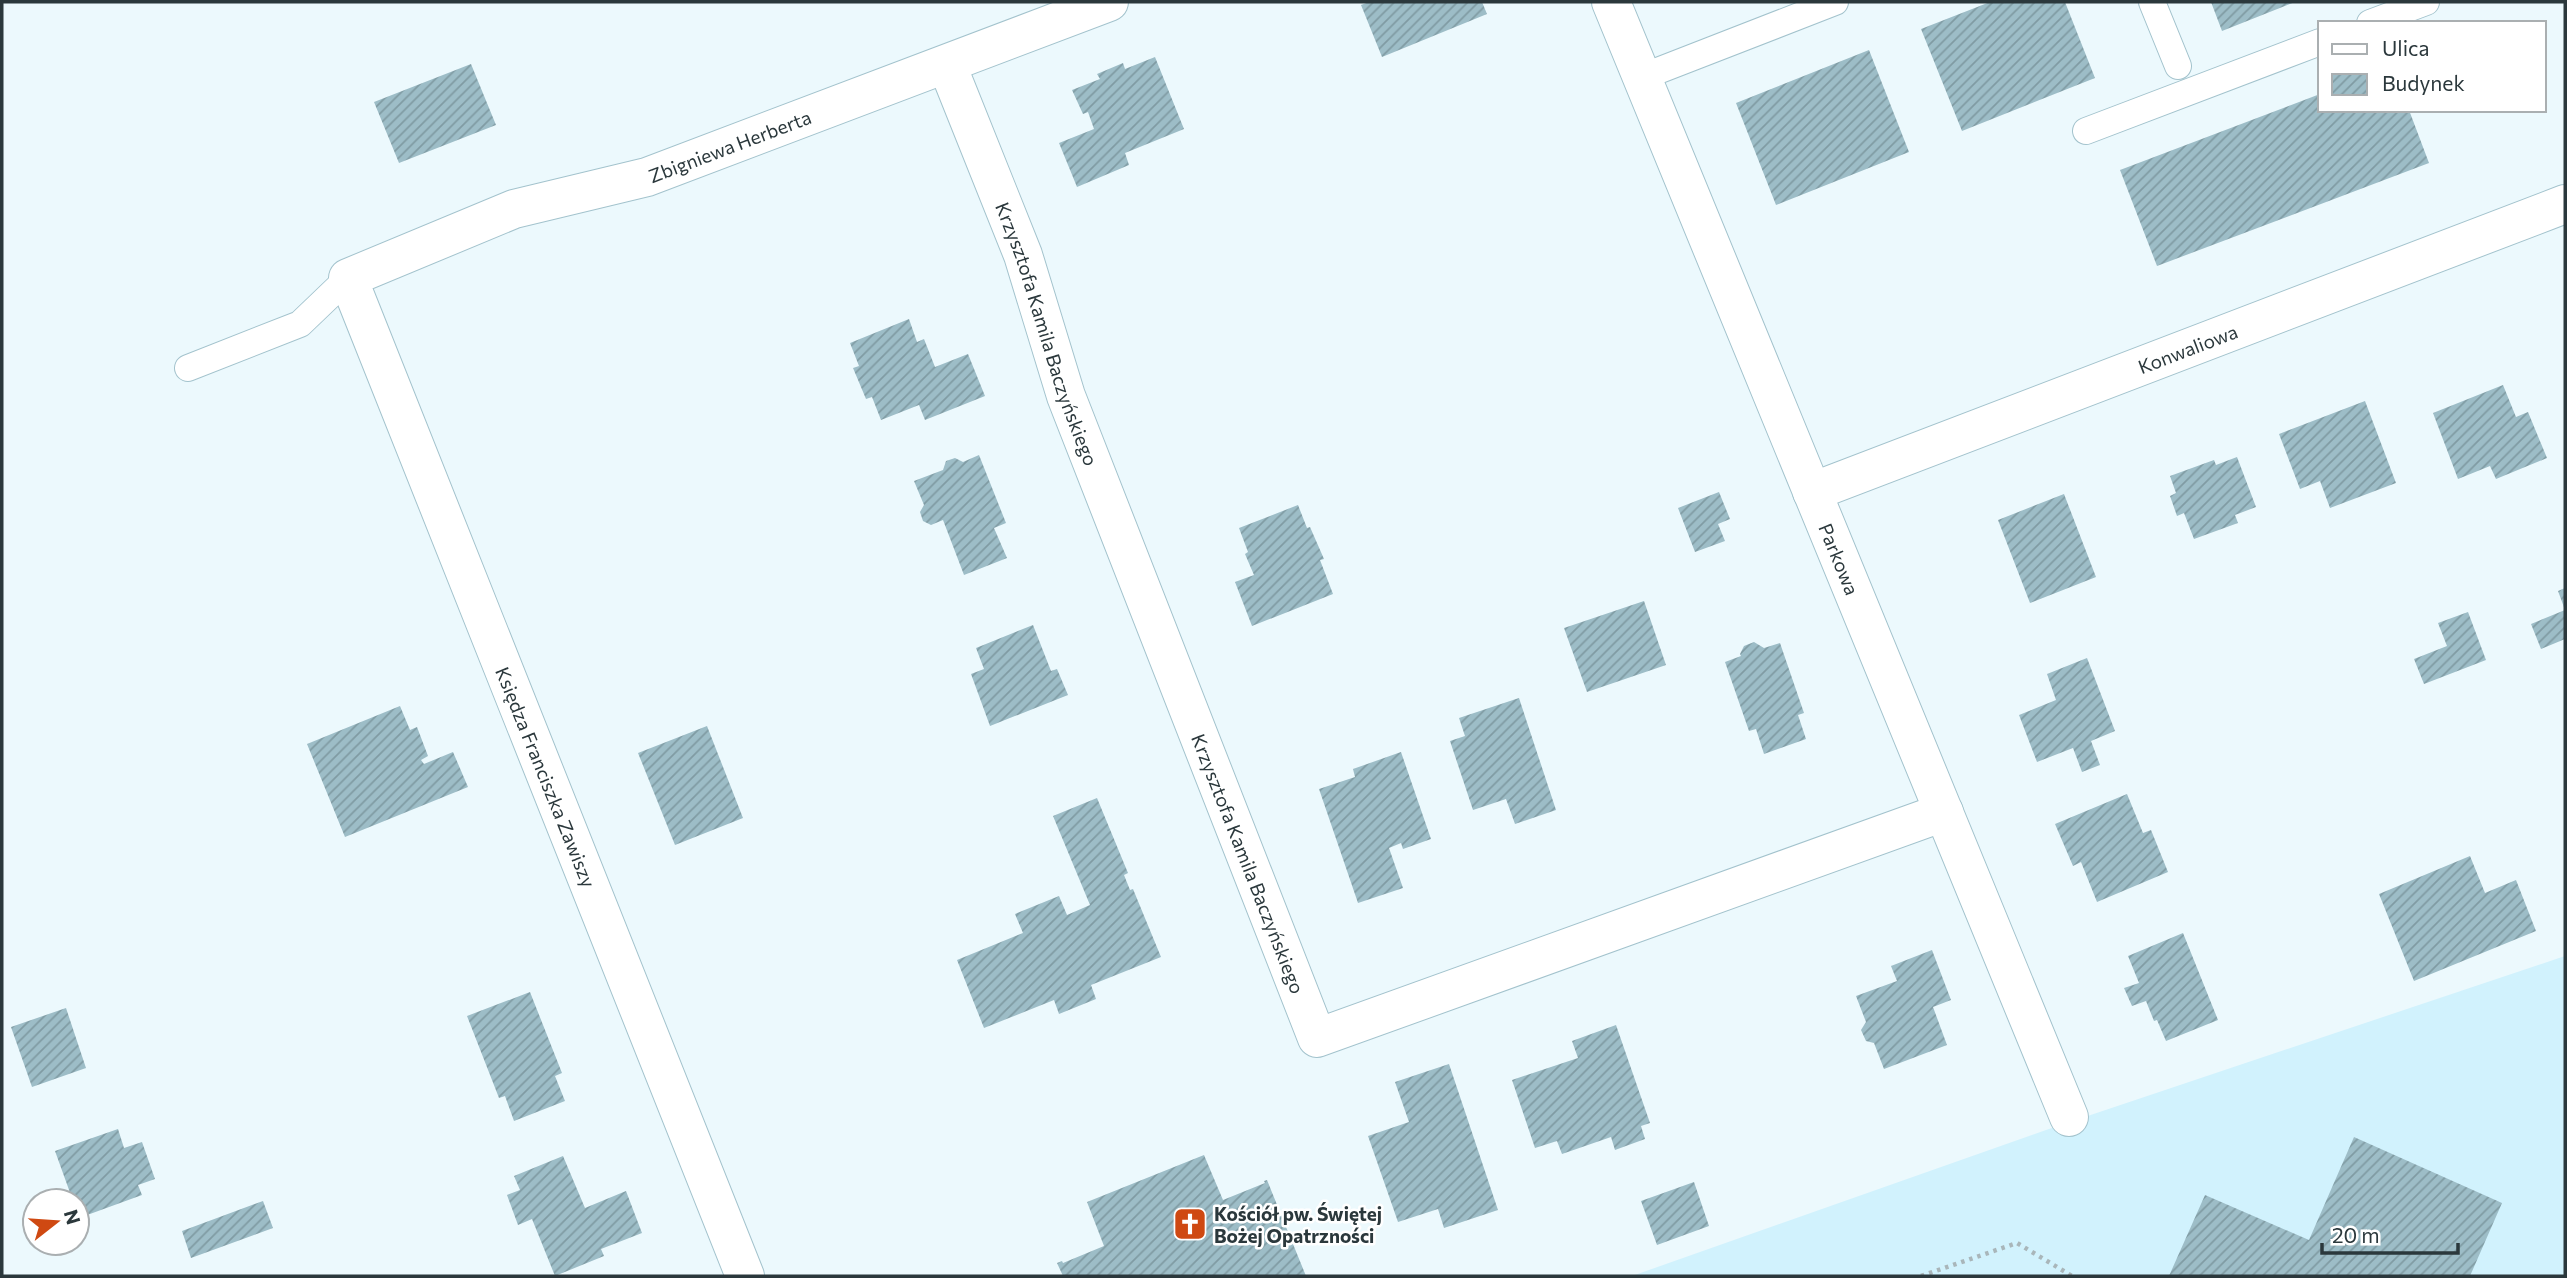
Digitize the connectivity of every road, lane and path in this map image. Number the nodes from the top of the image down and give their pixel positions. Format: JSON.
{"nodes":[{"id":1,"x":1109,"y":2,"type":"edge"},
{"id":2,"x":1611,"y":2,"type":"edge"},
{"id":3,"x":1835,"y":2,"type":"edge"},
{"id":4,"x":2152,"y":2,"type":"edge"},
{"id":5,"x":2426,"y":2,"type":"edge"},
{"id":6,"x":2375,"y":21,"type":"edge"},
{"id":7,"x":2318,"y":43,"type":"edge"},
{"id":8,"x":947,"y":65,"type":"junction"},
{"id":9,"x":2178,"y":66,"type":"dead end"},
{"id":10,"x":1642,"y":78,"type":"junction"},
{"id":11,"x":2086,"y":131,"type":"dead end"},
{"id":12,"x":2565,"y":204,"type":"edge"},
{"id":13,"x":348,"y":278,"type":"junction"},
{"id":14,"x":188,"y":368,"type":"dead end"},
{"id":15,"x":1812,"y":492,"type":"junction"},
{"id":16,"x":1944,"y":813,"type":"junction"},
{"id":17,"x":2069,"y":1117,"type":"dead end"},
{"id":18,"x":745,"y":1276,"type":"edge"},
{"id":19,"x":1921,"y":1276,"type":"edge"},
{"id":20,"x":2072,"y":1276,"type":"edge"}],
"edges":[{"from":1,"to":8,"type":"street","name":"Zbigniewa Herberta"},
{"from":2,"to":10,"type":"street","name":"Parkowa"},
{"from":3,"to":10,"type":"lane"},
{"from":4,"to":9,"type":"lane"},
{"from":5,"to":6,"type":"lane"},
{"from":7,"to":11,"type":"lane"},
{"from":8,"to":13,"type":"street","name":"Zbigniewa Herberta"},
{"from":8,"to":16,"type":"street","name":"Krzysztofa Kamila Baczyńskiego"},
{"from":10,"to":15,"type":"street","name":"Parkowa"},
{"from":12,"to":15,"type":"street","name":"Konwaliowa"},
{"from":13,"to":14,"type":"lane"},
{"from":13,"to":18,"type":"street","name":"Księdza Franciszka Zawiszy"},
{"from":15,"to":16,"type":"street","name":"Parkowa"},
{"from":16,"to":17,"type":"street","name":"Parkowa"},
{"from":19,"to":20,"type":"path"}]}
